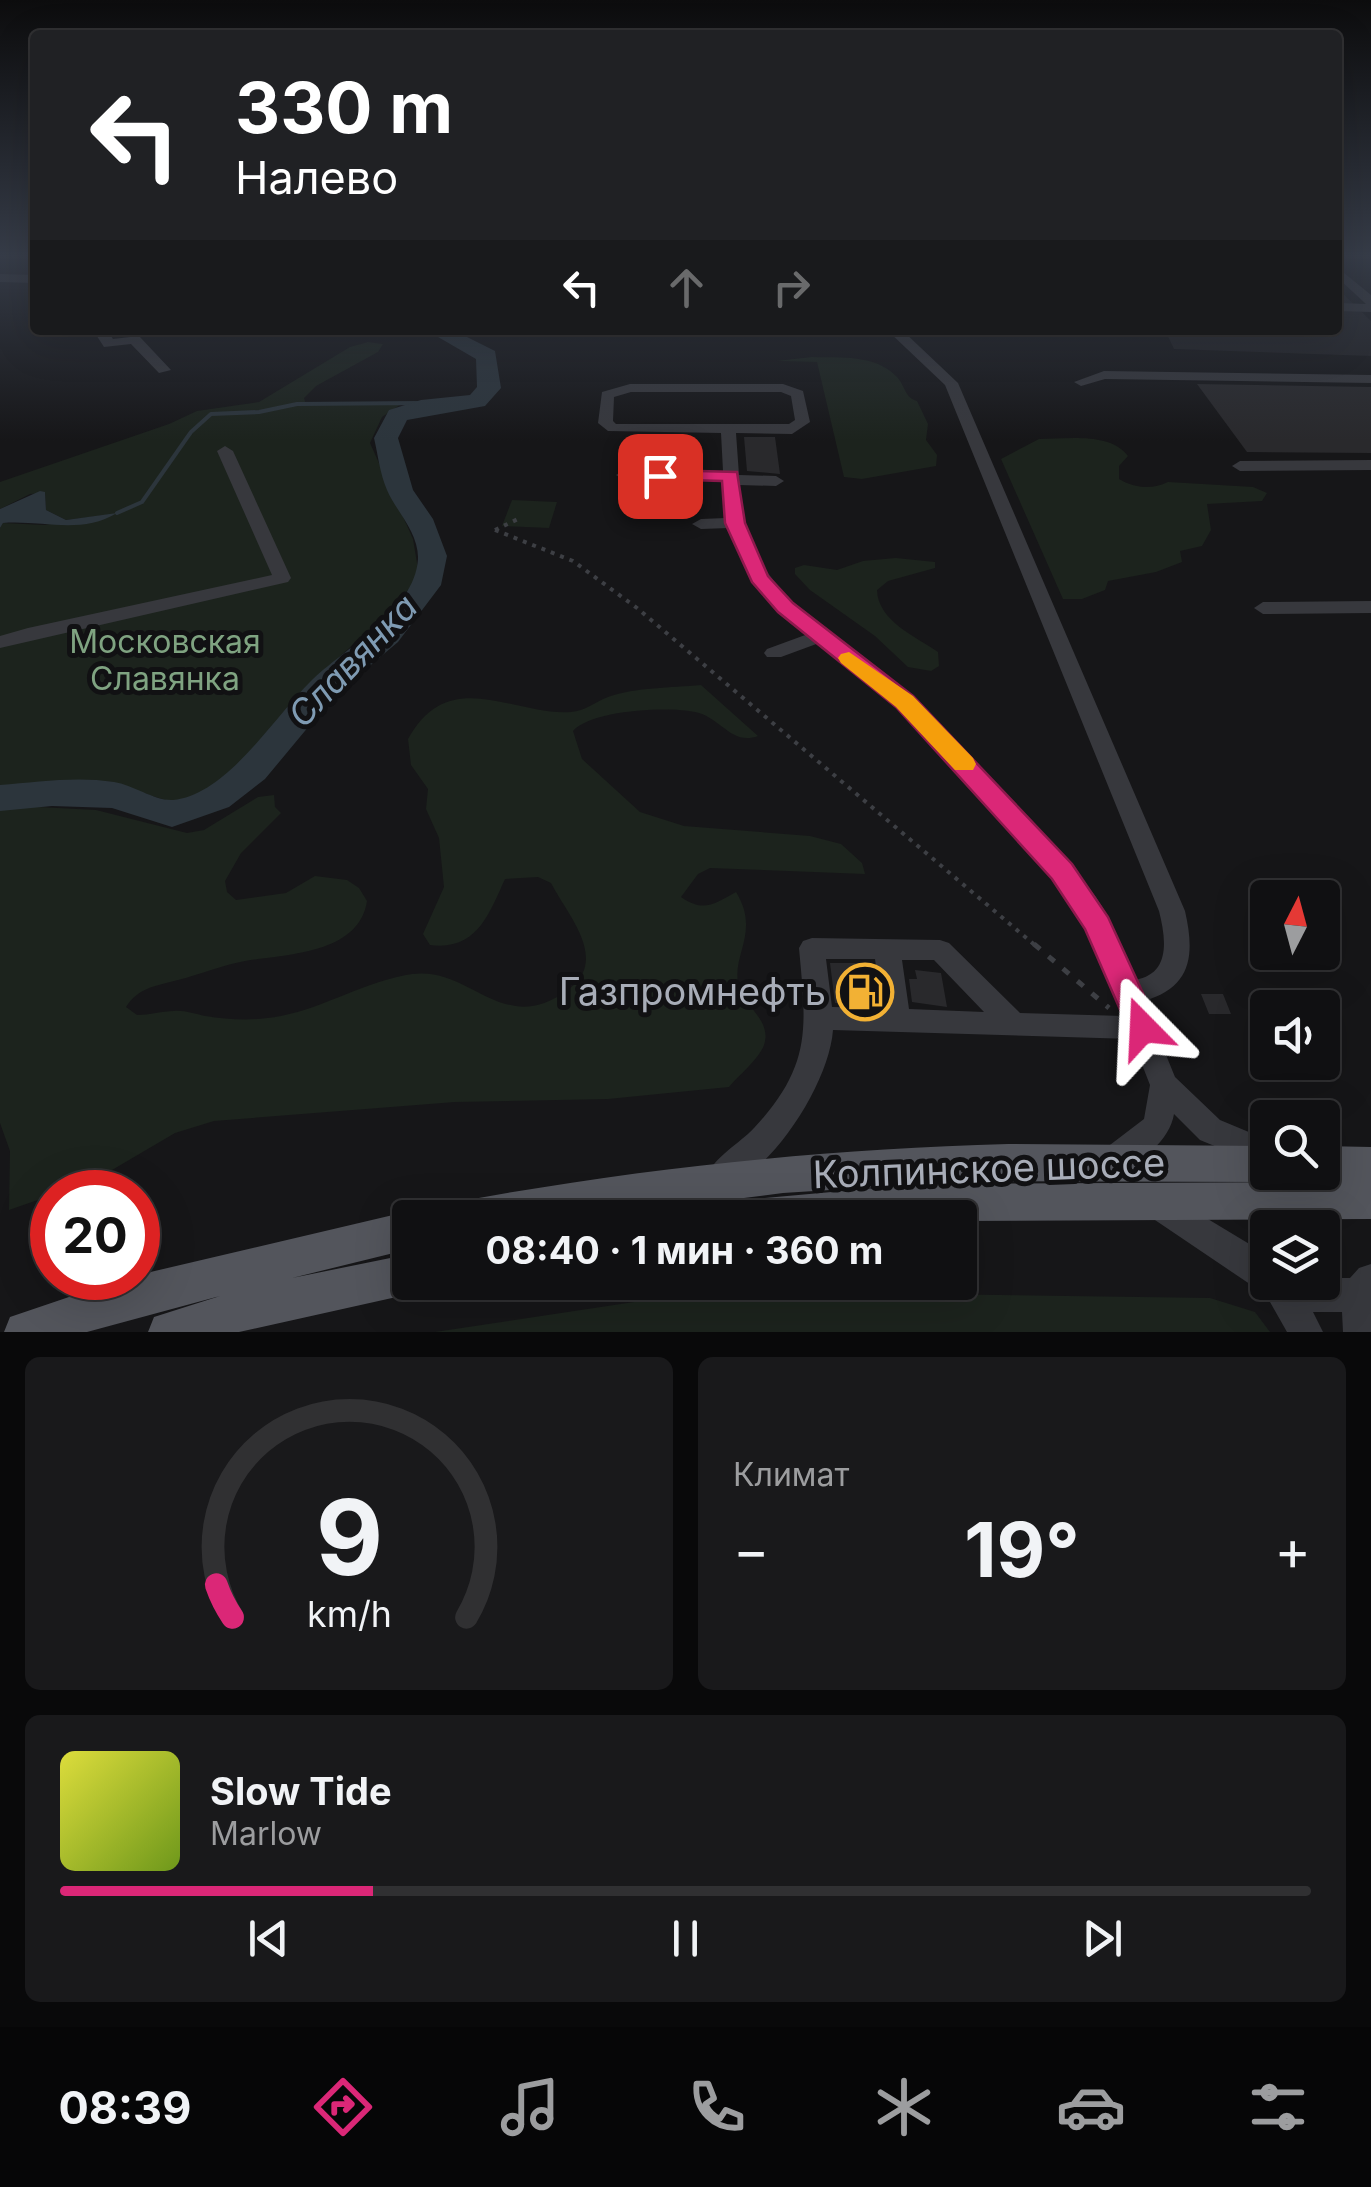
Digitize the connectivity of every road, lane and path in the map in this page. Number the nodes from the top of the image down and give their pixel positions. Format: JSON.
{"nodes":[{"id":1,"x":103,"y":335,"type":"edge"},
{"id":2,"x":899,"y":335,"type":"edge"},
{"id":3,"x":164,"y":370,"type":"dead end"},
{"id":4,"x":1371,"y":379,"type":"edge"},
{"id":5,"x":1081,"y":382,"type":"dead end"},
{"id":6,"x":663,"y":428,"type":"junction"},
{"id":7,"x":728,"y":428,"type":"junction"},
{"id":8,"x":663,"y":446,"type":"dead end"},
{"id":9,"x":226,"y":451,"type":"dead end"},
{"id":10,"x":1240,"y":466,"type":"dead end"},
{"id":11,"x":1371,"y":466,"type":"edge"},
{"id":12,"x":624,"y":476,"type":"dead end"},
{"id":13,"x":731,"y":478,"type":"junction"},
{"id":14,"x":776,"y":480,"type":"dead end"},
{"id":15,"x":520,"y":518,"type":"dead end"},
{"id":16,"x":735,"y":523,"type":"junction"},
{"id":17,"x":700,"y":524,"type":"dead end"},
{"id":18,"x":1371,"y":607,"type":"edge"},
{"id":19,"x":1263,"y":608,"type":"dead end"},
{"id":20,"x":820,"y":636,"type":"junction"},
{"id":21,"x":0,"y":642,"type":"edge"},
{"id":22,"x":774,"y":653,"type":"dead end"},
{"id":23,"x":888,"y":949,"type":"junction"},
{"id":24,"x":1130,"y":992,"type":"junction"},
{"id":25,"x":817,"y":1018,"type":"junction"},
{"id":26,"x":896,"y":1019,"type":"junction"},
{"id":27,"x":1010,"y":1022,"type":"junction"},
{"id":28,"x":1143,"y":1028,"type":"junction"},
{"id":29,"x":1164,"y":1085,"type":"junction"},
{"id":30,"x":1250,"y":1147,"type":"edge"},
{"id":31,"x":1110,"y":1163,"type":"junction"},
{"id":32,"x":1250,"y":1164,"type":"edge"},
{"id":33,"x":1340,"y":1164,"type":"edge"},
{"id":34,"x":1371,"y":1165,"type":"edge"},
{"id":35,"x":715,"y":1181,"type":"junction"},
{"id":36,"x":591,"y":1200,"type":"edge"},
{"id":37,"x":1371,"y":1200,"type":"edge"},
{"id":38,"x":1153,"y":1201,"type":"junction"},
{"id":39,"x":977,"y":1202,"type":"edge"},
{"id":40,"x":392,"y":1234,"type":"edge"},
{"id":41,"x":1250,"y":1265,"type":"edge"},
{"id":42,"x":392,"y":1278,"type":"edge"},
{"id":43,"x":1364,"y":1288,"type":"edge"},
{"id":44,"x":1284,"y":1300,"type":"edge"},
{"id":45,"x":25,"y":1332,"type":"edge"},
{"id":46,"x":169,"y":1332,"type":"edge"},
{"id":47,"x":1306,"y":1332,"type":"edge"},
{"id":48,"x":1360,"y":1332,"type":"edge"}],
"edges":[{"from":1,"to":3,"type":"street"},
{"from":2,"to":24,"type":"street"},
{"from":4,"to":5,"type":"street"},
{"from":6,"to":7,"type":"street"},
{"from":6,"to":7,"type":"street"},
{"from":6,"to":8,"type":"street"},
{"from":7,"to":13,"type":"street"},
{"from":9,"to":21,"type":"street"},
{"from":10,"to":11,"type":"street"},
{"from":12,"to":13,"type":"street"},
{"from":13,"to":14,"type":"street"},
{"from":13,"to":16,"type":"street"},
{"from":15,"to":28,"type":"path"},
{"from":16,"to":17,"type":"street"},
{"from":16,"to":20,"type":"street"},
{"from":18,"to":19,"type":"street"},
{"from":20,"to":22,"type":"street"},
{"from":20,"to":24,"type":"street"},
{"from":23,"to":25,"type":"street"},
{"from":23,"to":26,"type":"street"},
{"from":23,"to":27,"type":"street"},
{"from":24,"to":28,"type":"street"},
{"from":25,"to":26,"type":"street"},
{"from":25,"to":35,"type":"street"},
{"from":26,"to":27,"type":"street"},
{"from":27,"to":28,"type":"street"},
{"from":28,"to":29,"type":"street"},
{"from":29,"to":30,"type":"street"},
{"from":29,"to":31,"type":"street"},
{"from":31,"to":32,"type":"main road","name":"Колпинское шоссе"},
{"from":31,"to":35,"type":"main road","name":"Колпинское шоссе"},
{"from":33,"to":34,"type":"main road"},
{"from":35,"to":36,"type":"main road","name":"Колпинское шоссе"},
{"from":37,"to":38,"type":"main road","name":"Колпинское шоссе"},
{"from":38,"to":39,"type":"main road","name":"Колпинское шоссе"},
{"from":38,"to":41,"type":"street"},
{"from":40,"to":45,"type":"main road"},
{"from":42,"to":46,"type":"main road"},
{"from":43,"to":48,"type":"street"},
{"from":44,"to":47,"type":"street"}]}
